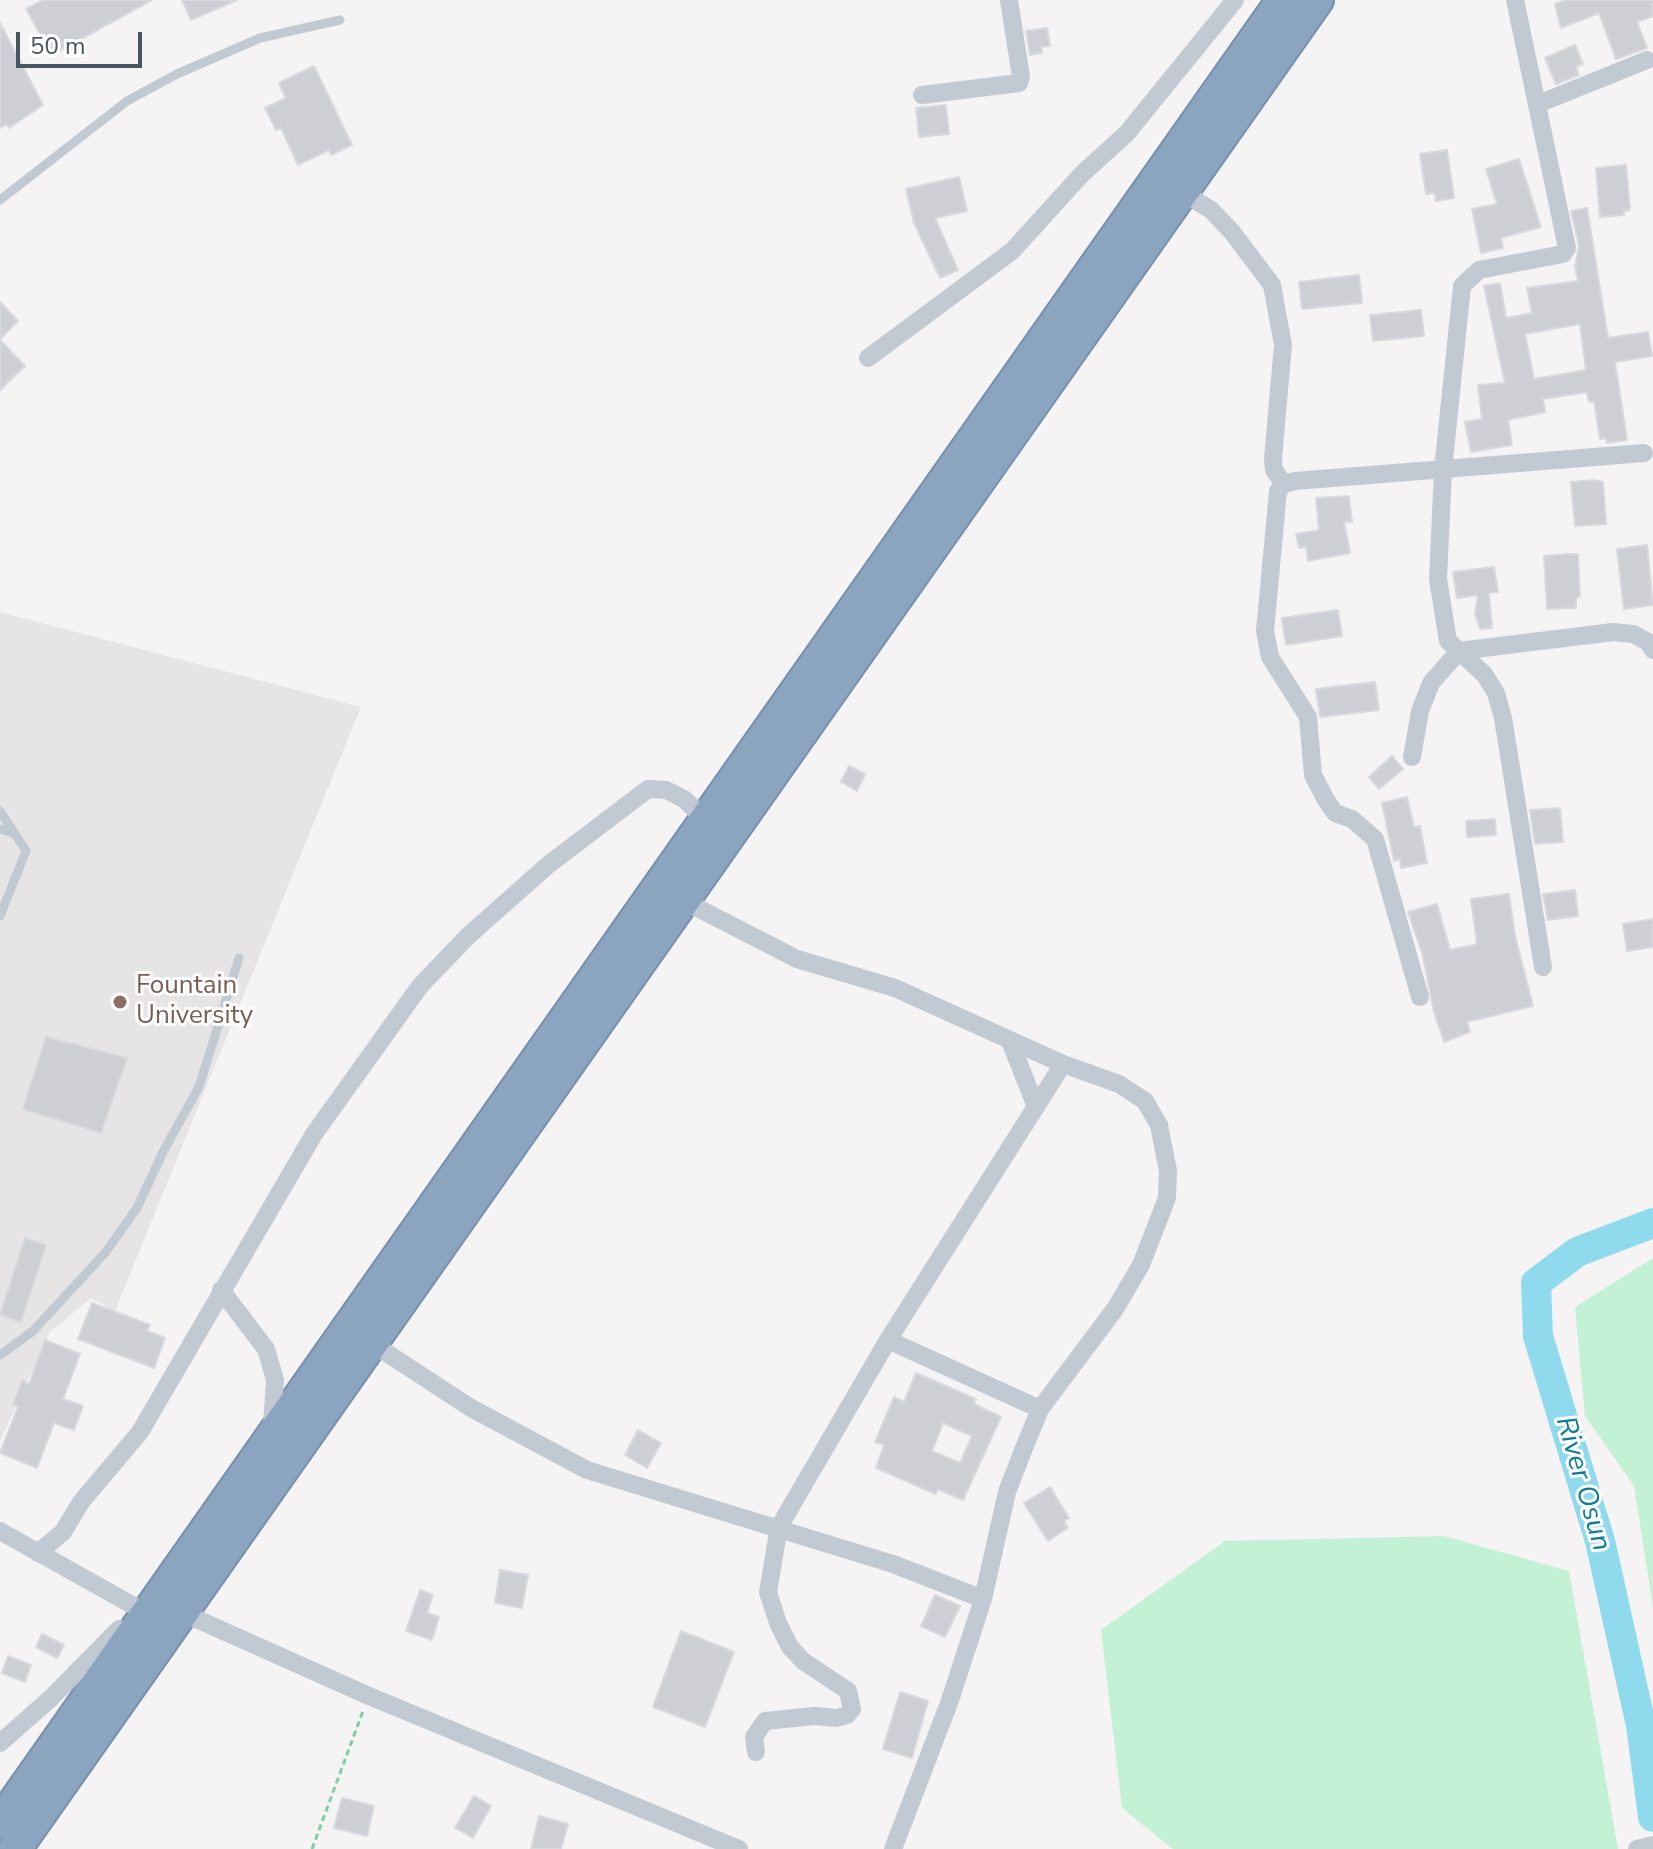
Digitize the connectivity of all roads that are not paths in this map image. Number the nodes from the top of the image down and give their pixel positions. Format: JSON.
{"nodes":[{"id":1,"x":1009,"y":0,"type":"edge"},
{"id":2,"x":1235,"y":0,"type":"edge"},
{"id":3,"x":1283,"y":0,"type":"edge"},
{"id":4,"x":1317,"y":0,"type":"edge"},
{"id":5,"x":1515,"y":0,"type":"edge"},
{"id":6,"x":340,"y":20,"type":"dead end"},
{"id":7,"x":1647,"y":60,"type":"dead end"},
{"id":8,"x":922,"y":95,"type":"dead end"},
{"id":9,"x":1538,"y":104,"type":"junction"},
{"id":10,"x":1182,"y":192,"type":"junction"},
{"id":11,"x":0,"y":200,"type":"edge"},
{"id":12,"x":868,"y":358,"type":"dead end"},
{"id":13,"x":1644,"y":453,"type":"dead end"},
{"id":14,"x":1443,"y":470,"type":"junction"},
{"id":15,"x":1284,"y":484,"type":"junction"},
{"id":16,"x":1653,"y":650,"type":"edge"},
{"id":17,"x":1459,"y":651,"type":"junction"},
{"id":18,"x":1412,"y":757,"type":"dead end"},
{"id":19,"x":0,"y":811,"type":"edge"},
{"id":20,"x":706,"y":820,"type":"junction"},
{"id":21,"x":0,"y":829,"type":"edge"},
{"id":22,"x":15,"y":834,"type":"junction"},
{"id":23,"x":684,"y":901,"type":"junction"},
{"id":24,"x":1,"y":909,"type":"edge"},
{"id":25,"x":239,"y":958,"type":"dead end"},
{"id":26,"x":1543,"y":967,"type":"dead end"},
{"id":27,"x":1420,"y":997,"type":"dead end"},
{"id":28,"x":1010,"y":1041,"type":"junction"},
{"id":29,"x":1063,"y":1064,"type":"junction"},
{"id":30,"x":1036,"y":1107,"type":"junction"},
{"id":31,"x":221,"y":1290,"type":"junction"},
{"id":32,"x":888,"y":1340,"type":"junction"},
{"id":33,"x":373,"y":1344,"type":"junction"},
{"id":34,"x":0,"y":1355,"type":"edge"},
{"id":35,"x":1040,"y":1409,"type":"junction"},
{"id":36,"x":269,"y":1443,"type":"junction"},
{"id":37,"x":779,"y":1527,"type":"junction"},
{"id":38,"x":0,"y":1531,"type":"edge"},
{"id":39,"x":38,"y":1553,"type":"junction"},
{"id":40,"x":983,"y":1599,"type":"junction"},
{"id":41,"x":156,"y":1611,"type":"junction"},
{"id":42,"x":0,"y":1743,"type":"edge"},
{"id":43,"x":756,"y":1752,"type":"dead end"},
{"id":44,"x":0,"y":1823,"type":"edge"},
{"id":45,"x":709,"y":1844,"type":"edge"},
{"id":46,"x":1653,"y":1845,"type":"edge"},
{"id":47,"x":15,"y":1849,"type":"edge"},
{"id":48,"x":739,"y":1849,"type":"edge"},
{"id":49,"x":893,"y":1849,"type":"edge"},
{"id":50,"x":1637,"y":1849,"type":"edge"}],
"edges":[{"from":1,"to":8,"type":"street"},
{"from":2,"to":12,"type":"street"},
{"from":3,"to":20,"type":"highway"},
{"from":4,"to":10,"type":"highway"},
{"from":5,"to":9,"type":"street"},
{"from":6,"to":11,"type":"lane"},
{"from":7,"to":9,"type":"street"},
{"from":9,"to":14,"type":"street"},
{"from":10,"to":15,"type":"street"},
{"from":10,"to":23,"type":"highway"},
{"from":13,"to":14,"type":"street"},
{"from":14,"to":15,"type":"street"},
{"from":14,"to":17,"type":"street"},
{"from":15,"to":27,"type":"street"},
{"from":16,"to":17,"type":"street"},
{"from":17,"to":18,"type":"street"},
{"from":17,"to":26,"type":"street"},
{"from":19,"to":22,"type":"lane"},
{"from":20,"to":31,"type":"street"},
{"from":20,"to":36,"type":"highway"},
{"from":21,"to":22,"type":"lane"},
{"from":22,"to":24,"type":"lane"},
{"from":23,"to":28,"type":"street"},
{"from":23,"to":33,"type":"highway"},
{"from":25,"to":34,"type":"lane"},
{"from":28,"to":29,"type":"street"},
{"from":28,"to":30,"type":"street"},
{"from":29,"to":30,"type":"street"},
{"from":29,"to":35,"type":"street"},
{"from":30,"to":32,"type":"street"},
{"from":31,"to":36,"type":"street"},
{"from":31,"to":39,"type":"street"},
{"from":32,"to":35,"type":"street"},
{"from":32,"to":37,"type":"street"},
{"from":33,"to":37,"type":"street"},
{"from":33,"to":41,"type":"highway"},
{"from":35,"to":40,"type":"street"},
{"from":36,"to":41,"type":"highway"},
{"from":37,"to":40,"type":"street"},
{"from":37,"to":43,"type":"street"},
{"from":38,"to":39,"type":"street"},
{"from":39,"to":41,"type":"street"},
{"from":40,"to":49,"type":"street"},
{"from":41,"to":42,"type":"street"},
{"from":41,"to":44,"type":"highway"},
{"from":41,"to":45,"type":"street"},
{"from":41,"to":47,"type":"highway"},
{"from":45,"to":48,"type":"street"},
{"from":46,"to":50,"type":"street"}]}
